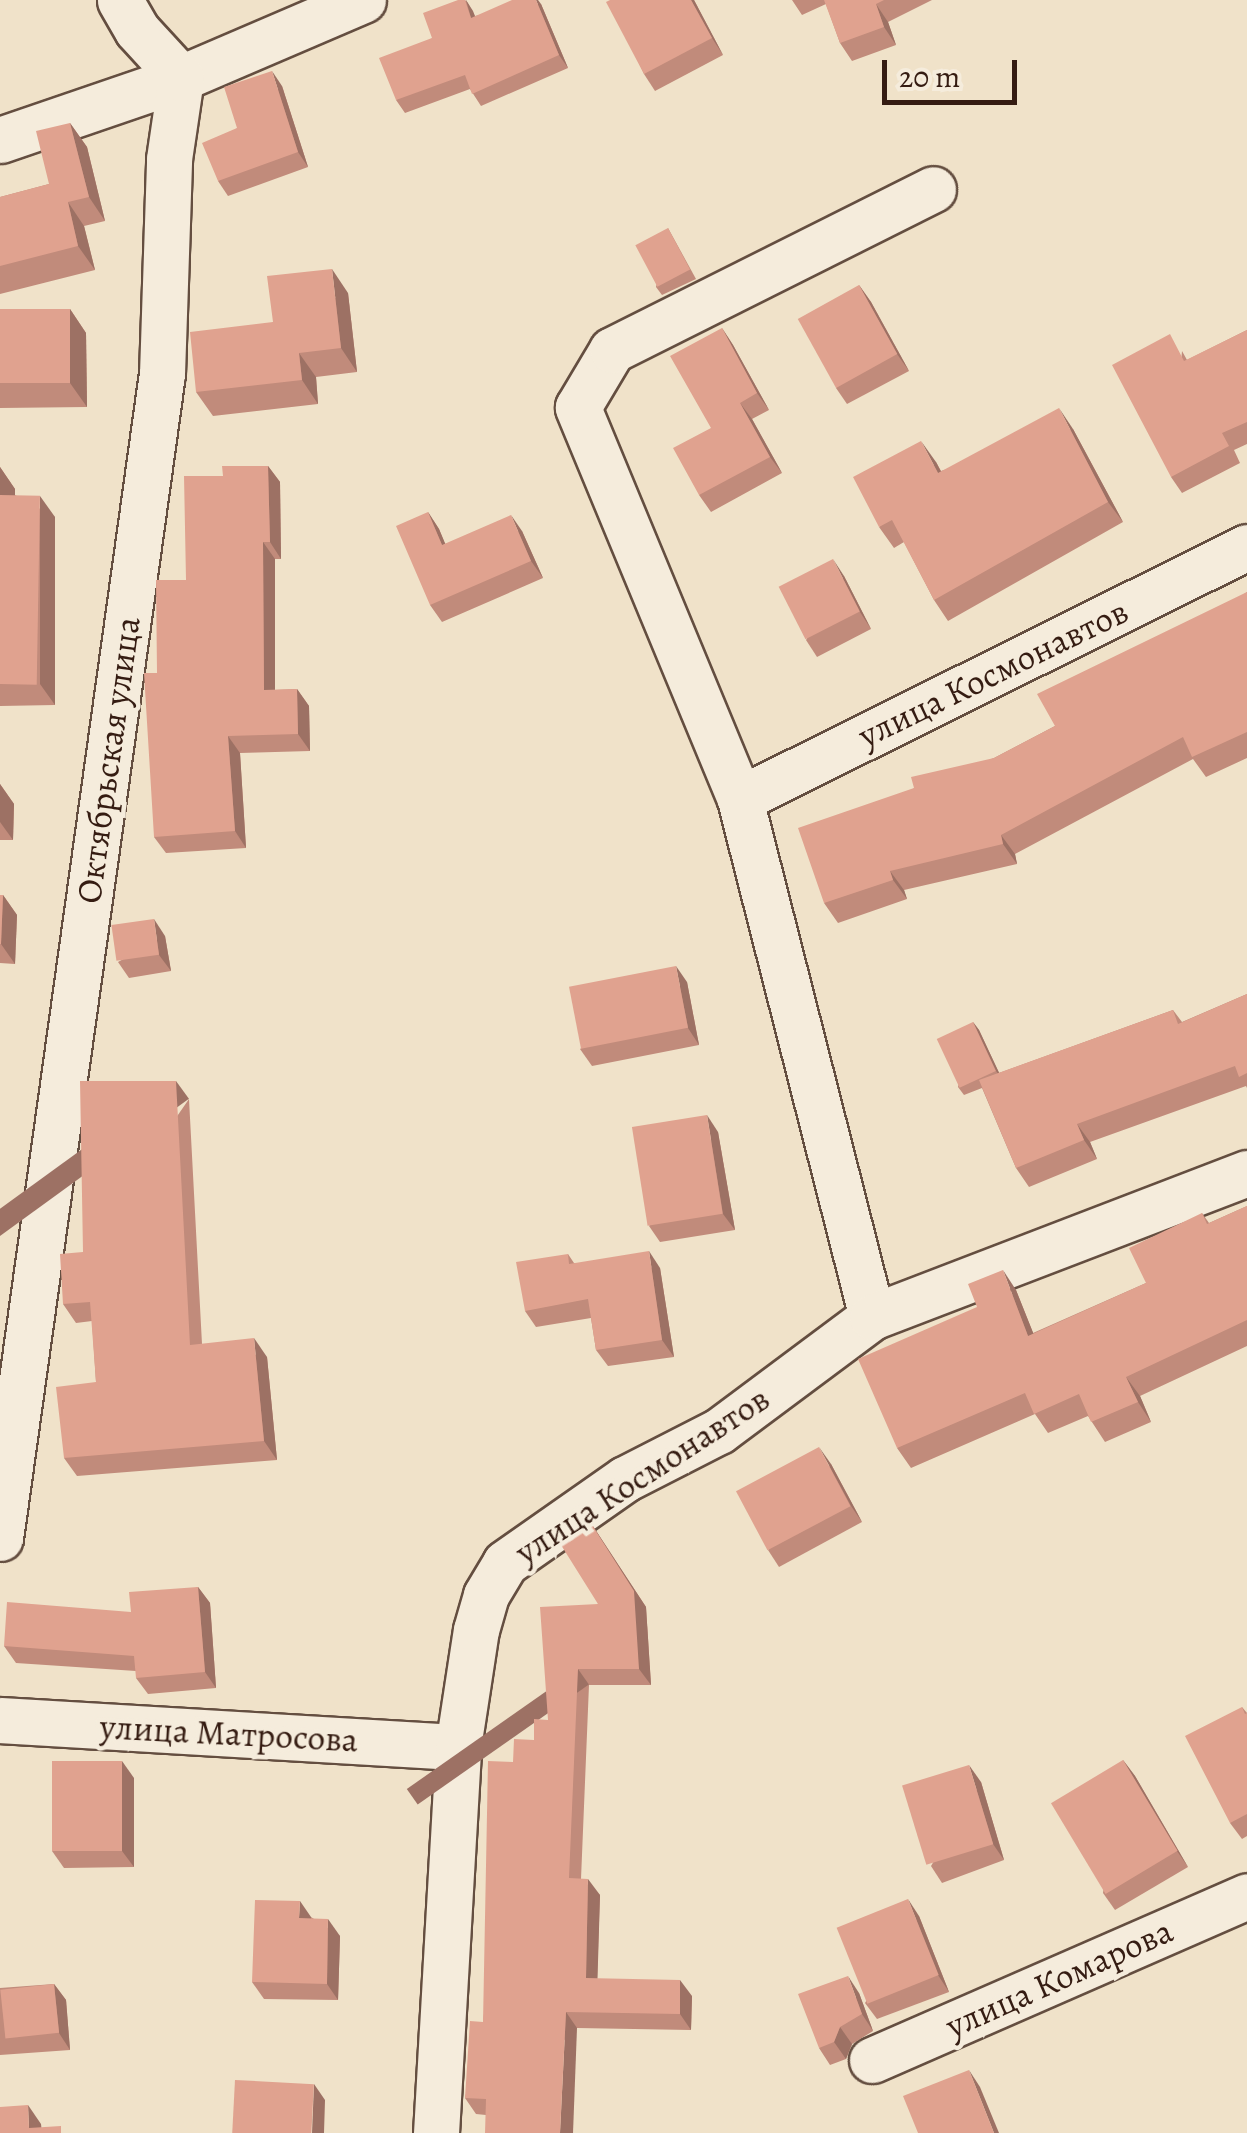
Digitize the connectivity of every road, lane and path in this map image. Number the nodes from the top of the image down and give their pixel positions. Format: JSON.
{"nodes":[{"id":1,"x":120,"y":0,"type":"edge"},
{"id":2,"x":362,"y":0,"type":"edge"},
{"id":3,"x":180,"y":78,"type":"junction"},
{"id":4,"x":0,"y":140,"type":"edge"},
{"id":5,"x":933,"y":189,"type":"dead end"},
{"id":6,"x":1247,"y":547,"type":"edge"},
{"id":7,"x":740,"y":799,"type":"junction"},
{"id":8,"x":1247,"y":1173,"type":"edge"},
{"id":9,"x":872,"y":1317,"type":"junction"},
{"id":10,"x":0,"y":1538,"type":"edge"},
{"id":11,"x":0,"y":1720,"type":"edge"},
{"id":12,"x":458,"y":1746,"type":"junction"},
{"id":13,"x":1247,"y":1896,"type":"edge"},
{"id":14,"x":872,"y":2060,"type":"dead end"},
{"id":15,"x":436,"y":2133,"type":"edge"}],
"edges":[{"from":1,"to":3,"type":"street"},
{"from":2,"to":3,"type":"street"},
{"from":3,"to":4,"type":"street"},
{"from":3,"to":10,"type":"street","name":"Октябрьская улица"},
{"from":5,"to":7,"type":"street"},
{"from":6,"to":7,"type":"street","name":"улица Космонавтов"},
{"from":7,"to":9,"type":"street"},
{"from":8,"to":9,"type":"street","name":"улица Космонавтов"},
{"from":9,"to":12,"type":"street","name":"улица Космонавтов"},
{"from":11,"to":12,"type":"street","name":"улица Матросова"},
{"from":12,"to":15,"type":"street","name":"улица Космонавтов"},
{"from":13,"to":14,"type":"street","name":"улица Комарова"}]}
